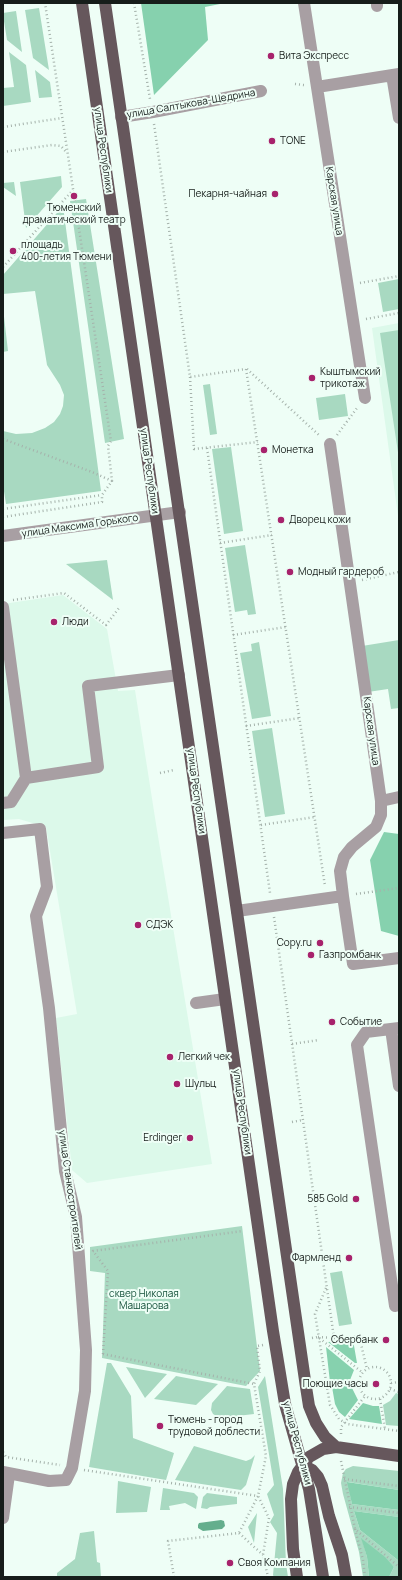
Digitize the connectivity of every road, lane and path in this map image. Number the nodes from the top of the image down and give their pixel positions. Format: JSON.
{"nodes":[{"id":1,"x":45,"y":3,"type":"edge"},
{"id":2,"x":82,"y":3,"type":"edge"},
{"id":3,"x":105,"y":3,"type":"edge"},
{"id":4,"x":134,"y":3,"type":"edge"},
{"id":5,"x":304,"y":3,"type":"edge"},
{"id":6,"x":396,"y":74,"type":"edge"},
{"id":7,"x":317,"y":87,"type":"junction"},
{"id":8,"x":261,"y":91,"type":"dead end"},
{"id":9,"x":153,"y":112,"type":"junction"},
{"id":10,"x":121,"y":116,"type":"junction"},
{"id":11,"x":62,"y":118,"type":"junction"},
{"id":12,"x":399,"y":118,"type":"edge"},
{"id":13,"x":3,"y":127,"type":"edge"},
{"id":14,"x":3,"y":152,"type":"edge"},
{"id":15,"x":68,"y":154,"type":"junction"},
{"id":16,"x":73,"y":190,"type":"junction"},
{"id":17,"x":3,"y":267,"type":"edge"},
{"id":18,"x":399,"y":276,"type":"edge"},
{"id":19,"x":347,"y":284,"type":"junction"},
{"id":20,"x":399,"y":313,"type":"edge"},
{"id":21,"x":353,"y":321,"type":"junction"},
{"id":22,"x":246,"y":369,"type":"junction"},
{"id":23,"x":190,"y":377,"type":"junction"},
{"id":24,"x":365,"y":398,"type":"joint"},
{"id":25,"x":3,"y":440,"type":"edge"},
{"id":26,"x":258,"y":442,"type":"junction"},
{"id":27,"x":330,"y":444,"type":"junction"},
{"id":28,"x":112,"y":481,"type":"junction"},
{"id":29,"x":102,"y":495,"type":"junction"},
{"id":30,"x":3,"y":509,"type":"edge"},
{"id":31,"x":180,"y":512,"type":"junction"},
{"id":32,"x":156,"y":516,"type":"junction"},
{"id":33,"x":3,"y":517,"type":"edge"},
{"id":34,"x":272,"y":535,"type":"junction"},
{"id":35,"x":3,"y":536,"type":"edge"},
{"id":36,"x":220,"y":543,"type":"dead end"},
{"id":37,"x":399,"y":572,"type":"edge"},
{"id":38,"x":350,"y":583,"type":"junction"},
{"id":39,"x":7,"y":604,"type":"edge"},
{"id":40,"x":119,"y":608,"type":"dead end"},
{"id":41,"x":286,"y":627,"type":"junction"},
{"id":42,"x":233,"y":635,"type":"dead end"},
{"id":43,"x":179,"y":674,"type":"junction"},
{"id":44,"x":300,"y":718,"type":"junction"},
{"id":45,"x":246,"y":726,"type":"dead end"},
{"id":46,"x":174,"y":770,"type":"dead end"},
{"id":47,"x":160,"y":773,"type":"dead end"},
{"id":48,"x":26,"y":778,"type":"junction"},
{"id":49,"x":399,"y":797,"type":"edge"},
{"id":50,"x":381,"y":801,"type":"junction"},
{"id":51,"x":3,"y":803,"type":"edge"},
{"id":52,"x":315,"y":817,"type":"junction"},
{"id":53,"x":261,"y":826,"type":"dead end"},
{"id":54,"x":3,"y":832,"type":"edge"},
{"id":55,"x":324,"y":878,"type":"dead end"},
{"id":56,"x":399,"y":888,"type":"edge"},
{"id":57,"x":344,"y":896,"type":"junction"},
{"id":58,"x":237,"y":911,"type":"junction"},
{"id":59,"x":399,"y":958,"type":"edge"},
{"id":60,"x":226,"y":999,"type":"junction"},
{"id":61,"x":196,"y":1003,"type":"dead end"},
{"id":62,"x":395,"y":1028,"type":"edge"},
{"id":63,"x":318,"y":1040,"type":"dead end"},
{"id":64,"x":292,"y":1044,"type":"dead end"},
{"id":65,"x":399,"y":1086,"type":"edge"},
{"id":66,"x":303,"y":1120,"type":"dead end"},
{"id":67,"x":292,"y":1122,"type":"dead end"},
{"id":68,"x":243,"y":1231,"type":"dead end"},
{"id":69,"x":326,"y":1288,"type":"dead end"},
{"id":70,"x":399,"y":1306,"type":"edge"},
{"id":71,"x":318,"y":1337,"type":"junction"},
{"id":72,"x":299,"y":1340,"type":"junction"},
{"id":73,"x":275,"y":1343,"type":"junction"},
{"id":74,"x":86,"y":1350,"type":"junction"},
{"id":75,"x":103,"y":1354,"type":"junction"},
{"id":76,"x":367,"y":1369,"type":"junction"},
{"id":77,"x":363,"y":1373,"type":"junction"},
{"id":78,"x":399,"y":1382,"type":"edge"},
{"id":79,"x":358,"y":1383,"type":"junction"},
{"id":80,"x":391,"y":1383,"type":"junction"},
{"id":81,"x":254,"y":1384,"type":"junction"},
{"id":82,"x":326,"y":1385,"type":"junction"},
{"id":83,"x":390,"y":1389,"type":"junction"},
{"id":84,"x":399,"y":1392,"type":"edge"},
{"id":85,"x":365,"y":1396,"type":"junction"},
{"id":86,"x":380,"y":1399,"type":"junction"},
{"id":87,"x":344,"y":1422,"type":"junction"},
{"id":88,"x":385,"y":1429,"type":"junction"},
{"id":89,"x":399,"y":1431,"type":"edge"},
{"id":90,"x":338,"y":1448,"type":"junction"},
{"id":91,"x":3,"y":1452,"type":"edge"},
{"id":92,"x":399,"y":1456,"type":"edge"},
{"id":93,"x":303,"y":1464,"type":"junction"},
{"id":94,"x":72,"y":1468,"type":"junction"},
{"id":95,"x":6,"y":1473,"type":"edge"},
{"id":96,"x":344,"y":1478,"type":"junction"},
{"id":97,"x":399,"y":1486,"type":"edge"},
{"id":98,"x":258,"y":1496,"type":"junction"},
{"id":99,"x":350,"y":1506,"type":"junction"},
{"id":100,"x":399,"y":1513,"type":"edge"},
{"id":101,"x":3,"y":1518,"type":"edge"},
{"id":102,"x":355,"y":1529,"type":"junction"},
{"id":103,"x":239,"y":1533,"type":"junction"},
{"id":104,"x":263,"y":1555,"type":"junction"},
{"id":105,"x":399,"y":1567,"type":"edge"},
{"id":106,"x":174,"y":1577,"type":"edge"},
{"id":107,"x":268,"y":1577,"type":"edge"},
{"id":108,"x":297,"y":1577,"type":"edge"},
{"id":109,"x":323,"y":1577,"type":"edge"},
{"id":110,"x":346,"y":1577,"type":"edge"},
{"id":111,"x":365,"y":1577,"type":"edge"}],
"edges":[{"from":1,"to":11,"type":"path"},
{"from":2,"to":32,"type":"main road","name":"улица Республики"},
{"from":3,"to":10,"type":"main road"},
{"from":4,"to":9,"type":"path"},
{"from":5,"to":7,"type":"street","name":"Карская улица"},
{"from":6,"to":7,"type":"street"},
{"from":6,"to":12,"type":"street"},
{"from":7,"to":19,"type":"street","name":"Карская улица"},
{"from":8,"to":9,"type":"street","name":"улица Салтыкова-Щедрина"},
{"from":9,"to":10,"type":"street","name":"улица Салтыкова-Щедрина"},
{"from":9,"to":23,"type":"path"},
{"from":10,"to":31,"type":"main road"},
{"from":11,"to":13,"type":"path"},
{"from":11,"to":15,"type":"path"},
{"from":14,"to":15,"type":"path"},
{"from":15,"to":16,"type":"path"},
{"from":16,"to":17,"type":"path"},
{"from":16,"to":28,"type":"path"},
{"from":18,"to":19,"type":"path"},
{"from":19,"to":21,"type":"street","name":"Карская улица"},
{"from":20,"to":21,"type":"path"},
{"from":21,"to":24,"type":"street","name":"Карская улица"},
{"from":22,"to":23,"type":"path"},
{"from":22,"to":26,"type":"path"},
{"from":22,"to":27,"type":"path"},
{"from":23,"to":26,"type":"path"},
{"from":24,"to":27,"type":"path"},
{"from":25,"to":28,"type":"path"},
{"from":26,"to":34,"type":"path"},
{"from":27,"to":38,"type":"street","name":"Карская улица"},
{"from":28,"to":29,"type":"path"},
{"from":29,"to":30,"type":"path"},
{"from":29,"to":33,"type":"path"},
{"from":31,"to":32,"type":"street","name":"улица Максима Горького"},
{"from":31,"to":58,"type":"main road"},
{"from":32,"to":35,"type":"street","name":"улица Максима Горького"},
{"from":32,"to":43,"type":"main road","name":"улица Республики"},
{"from":34,"to":36,"type":"path"},
{"from":34,"to":41,"type":"path"},
{"from":37,"to":38,"type":"path"},
{"from":38,"to":50,"type":"street","name":"Карская улица"},
{"from":39,"to":40,"type":"path"},
{"from":39,"to":48,"type":"street"},
{"from":41,"to":42,"type":"path"},
{"from":41,"to":44,"type":"path"},
{"from":43,"to":48,"type":"street"},
{"from":43,"to":60,"type":"main road","name":"улица Республики"},
{"from":44,"to":45,"type":"path"},
{"from":44,"to":52,"type":"path"},
{"from":46,"to":47,"type":"path"},
{"from":48,"to":51,"type":"street"},
{"from":49,"to":50,"type":"street"},
{"from":50,"to":57,"type":"street","name":"Карская улица"},
{"from":52,"to":53,"type":"path"},
{"from":52,"to":55,"type":"path"},
{"from":54,"to":74,"type":"street","name":"улица Станкостроителей"},
{"from":56,"to":57,"type":"path"},
{"from":57,"to":58,"type":"street"},
{"from":57,"to":59,"type":"street","name":"Карская улица"},
{"from":58,"to":72,"type":"main road"},
{"from":60,"to":61,"type":"street"},
{"from":60,"to":73,"type":"main road","name":"улица Республики"},
{"from":62,"to":65,"type":"street"},
{"from":62,"to":70,"type":"street"},
{"from":63,"to":64,"type":"path"},
{"from":66,"to":67,"type":"path"},
{"from":68,"to":75,"type":"path"},
{"from":69,"to":71,"type":"path"},
{"from":71,"to":72,"type":"path"},
{"from":71,"to":76,"type":"path"},
{"from":71,"to":77,"type":"path"},
{"from":71,"to":82,"type":"path"},
{"from":72,"to":90,"type":"main road"},
{"from":73,"to":81,"type":"path"},
{"from":73,"to":93,"type":"main road","name":"улица Республики"},
{"from":74,"to":75,"type":"path"},
{"from":74,"to":94,"type":"street","name":"улица Станкостроителей"},
{"from":75,"to":81,"type":"path"},
{"from":76,"to":77,"type":"path"},
{"from":76,"to":80,"type":"path"},
{"from":77,"to":79,"type":"path"},
{"from":78,"to":80,"type":"path"},
{"from":79,"to":82,"type":"path"},
{"from":79,"to":85,"type":"path"},
{"from":80,"to":83,"type":"path"},
{"from":81,"to":98,"type":"path"},
{"from":82,"to":87,"type":"path"},
{"from":83,"to":84,"type":"path"},
{"from":83,"to":86,"type":"path"},
{"from":85,"to":86,"type":"path"},
{"from":85,"to":87,"type":"path"},
{"from":86,"to":88,"type":"path"},
{"from":87,"to":88,"type":"path"},
{"from":87,"to":90,"type":"path"},
{"from":88,"to":89,"type":"path"},
{"from":90,"to":92,"type":"main road"},
{"from":90,"to":93,"type":"main road"},
{"from":90,"to":96,"type":"path"},
{"from":91,"to":94,"type":"path"},
{"from":93,"to":108,"type":"main road"},
{"from":93,"to":109,"type":"main road","name":"улица Республики"},
{"from":93,"to":110,"type":"main road"},
{"from":94,"to":95,"type":"street","name":"улица Станкостроителей"},
{"from":94,"to":98,"type":"path"},
{"from":95,"to":101,"type":"street"},
{"from":96,"to":97,"type":"path"},
{"from":96,"to":99,"type":"path"},
{"from":98,"to":103,"type":"path"},
{"from":98,"to":104,"type":"path"},
{"from":99,"to":100,"type":"path"},
{"from":99,"to":102,"type":"path"},
{"from":102,"to":105,"type":"path"},
{"from":102,"to":111,"type":"path"},
{"from":103,"to":104,"type":"path"},
{"from":103,"to":106,"type":"path"},
{"from":104,"to":107,"type":"path"}]}
